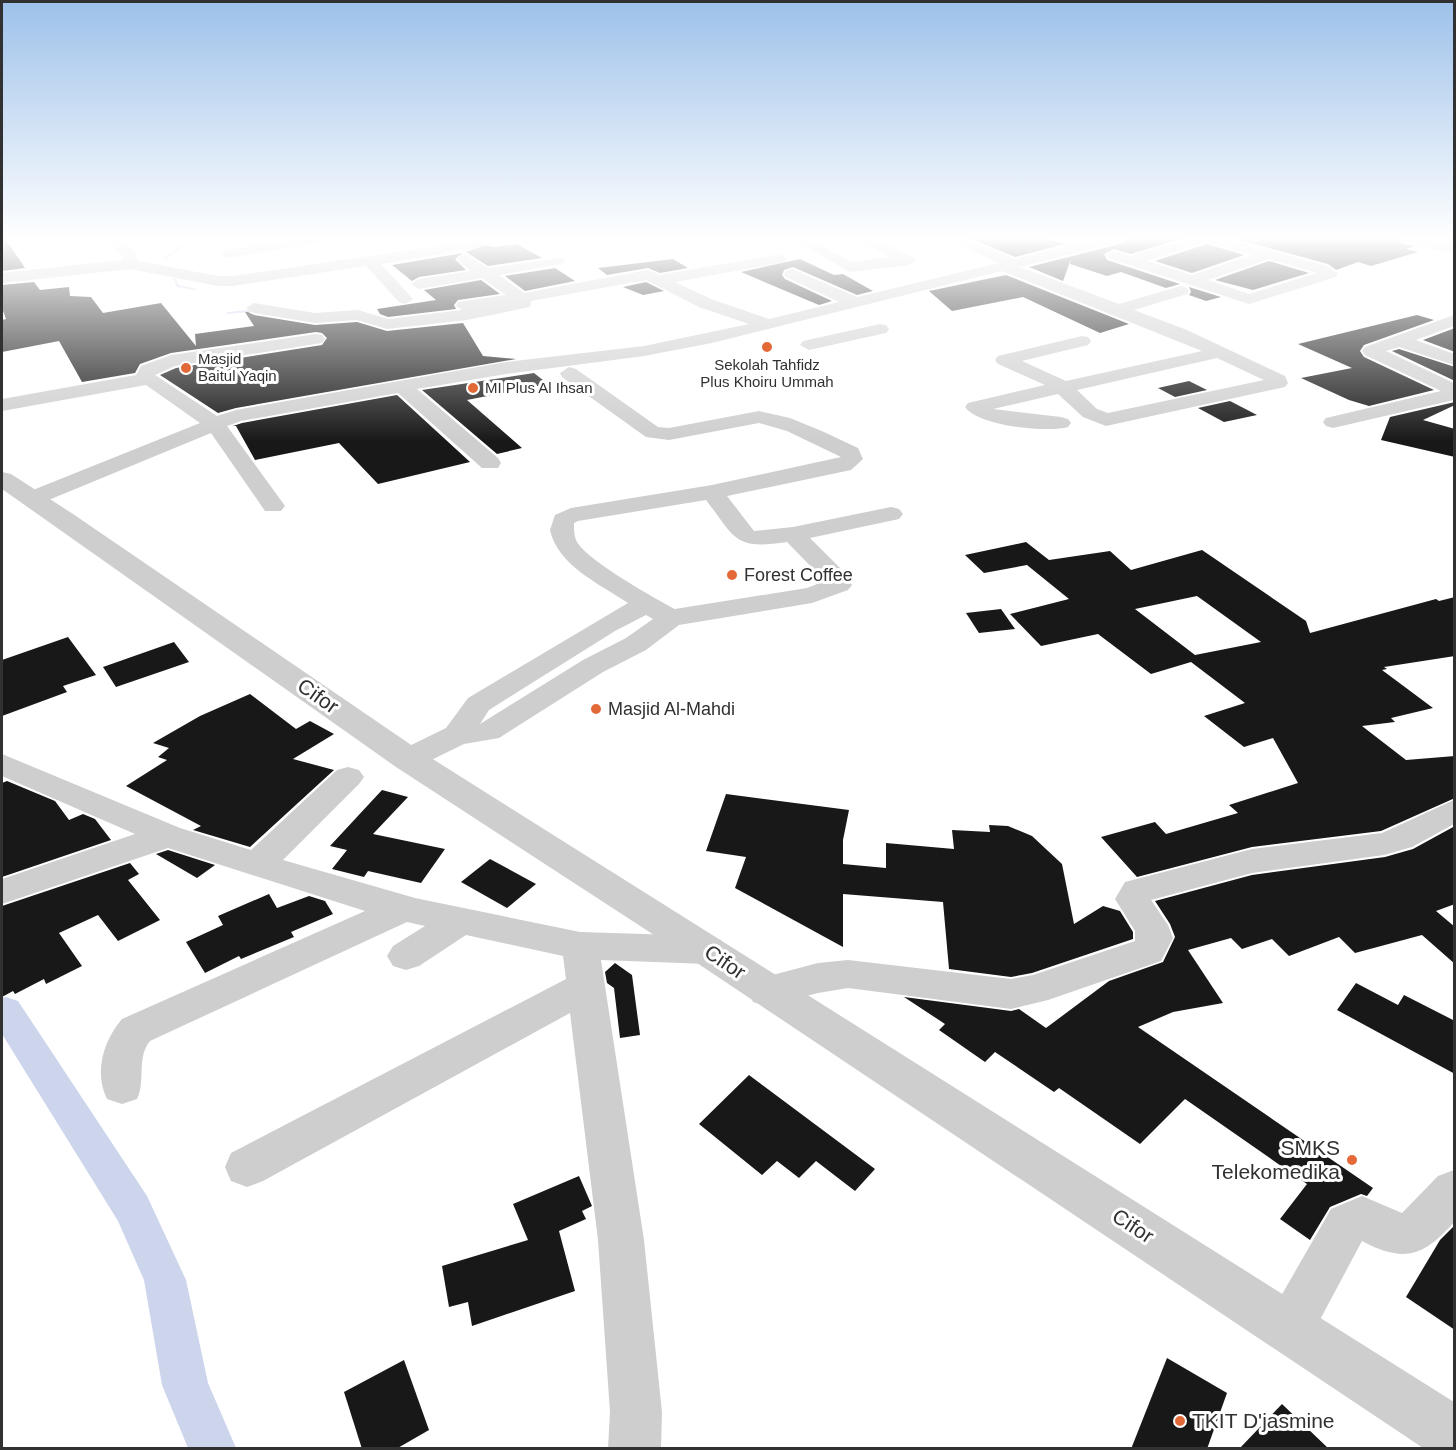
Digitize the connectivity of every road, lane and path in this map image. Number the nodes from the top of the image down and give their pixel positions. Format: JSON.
{"nodes":[{"id":1,"x":256,"y":306,"type":"edge"},
{"id":2,"x":514,"y":306,"type":"edge"},
{"id":3,"x":713,"y":306,"type":"edge"},
{"id":4,"x":847,"y":306,"type":"edge"},
{"id":5,"x":856,"y":306,"type":"edge"},
{"id":6,"x":1107,"y":306,"type":"edge"},
{"id":7,"x":1130,"y":306,"type":"edge"},
{"id":8,"x":1118,"y":310,"type":"junction"},
{"id":9,"x":1455,"y":320,"type":"edge"},
{"id":10,"x":770,"y":325,"type":"junction"},
{"id":11,"x":316,"y":339,"type":"dead end"},
{"id":12,"x":1398,"y":340,"type":"junction"},
{"id":13,"x":1082,"y":341,"type":"dead end"},
{"id":14,"x":809,"y":345,"type":"dead end"},
{"id":15,"x":1220,"y":352,"type":"junction"},
{"id":16,"x":1455,"y":360,"type":"edge"},
{"id":17,"x":568,"y":373,"type":"dead end"},
{"id":18,"x":143,"y":380,"type":"junction"},
{"id":19,"x":1060,"y":385,"type":"junction"},
{"id":20,"x":404,"y":387,"type":"junction"},
{"id":21,"x":1455,"y":392,"type":"edge"},
{"id":22,"x":2,"y":405,"type":"edge"},
{"id":23,"x":1334,"y":422,"type":"dead end"},
{"id":24,"x":1062,"y":423,"type":"dead end"},
{"id":25,"x":215,"y":424,"type":"junction"},
{"id":26,"x":490,"y":463,"type":"dead end"},
{"id":27,"x":16,"y":489,"type":"edge"},
{"id":28,"x":712,"y":492,"type":"junction"},
{"id":29,"x":273,"y":506,"type":"dead end"},
{"id":30,"x":891,"y":514,"type":"dead end"},
{"id":31,"x":793,"y":534,"type":"junction"},
{"id":32,"x":644,"y":605,"type":"junction"},
{"id":33,"x":671,"y":618,"type":"junction"},
{"id":34,"x":457,"y":735,"type":"junction"},
{"id":35,"x":408,"y":759,"type":"junction"},
{"id":36,"x":2,"y":764,"type":"edge"},
{"id":37,"x":348,"y":777,"type":"dead end"},
{"id":38,"x":1455,"y":811,"type":"edge"},
{"id":39,"x":168,"y":836,"type":"junction"},
{"id":40,"x":257,"y":865,"type":"junction"},
{"id":41,"x":2,"y":892,"type":"edge"},
{"id":42,"x":404,"y":908,"type":"junction"},
{"id":43,"x":461,"y":921,"type":"junction"},
{"id":44,"x":708,"y":950,"type":"junction"},
{"id":45,"x":406,"y":956,"type":"dead end"},
{"id":46,"x":583,"y":966,"type":"junction"},
{"id":47,"x":767,"y":991,"type":"junction"},
{"id":48,"x":122,"y":1087,"type":"dead end"},
{"id":49,"x":247,"y":1167,"type":"dead end"},
{"id":50,"x":1455,"y":1190,"type":"edge"},
{"id":51,"x":1290,"y":1327,"type":"junction"},
{"id":52,"x":1455,"y":1435,"type":"edge"},
{"id":53,"x":635,"y":1449,"type":"edge"}],
"edges":[{"from":1,"to":2,"type":"street"},
{"from":3,"to":10,"type":"street"},
{"from":4,"to":10,"type":"street"},
{"from":5,"to":14,"type":"street"},
{"from":6,"to":8,"type":"street"},
{"from":7,"to":8,"type":"street"},
{"from":8,"to":15,"type":"street"},
{"from":9,"to":12,"type":"street"},
{"from":10,"to":20,"type":"street"},
{"from":11,"to":18,"type":"street"},
{"from":12,"to":16,"type":"street"},
{"from":12,"to":21,"type":"street"},
{"from":13,"to":19,"type":"street"},
{"from":15,"to":19,"type":"street"},
{"from":15,"to":19,"type":"street"},
{"from":17,"to":28,"type":"street"},
{"from":18,"to":22,"type":"street"},
{"from":18,"to":25,"type":"street"},
{"from":19,"to":24,"type":"street"},
{"from":20,"to":25,"type":"street"},
{"from":20,"to":26,"type":"street"},
{"from":21,"to":23,"type":"street"},
{"from":25,"to":27,"type":"street"},
{"from":25,"to":29,"type":"street"},
{"from":27,"to":35,"type":"street","name":"Cifor"},
{"from":28,"to":31,"type":"street"},
{"from":28,"to":32,"type":"street"},
{"from":30,"to":31,"type":"street"},
{"from":31,"to":33,"type":"street"},
{"from":32,"to":33,"type":"street"},
{"from":32,"to":34,"type":"street"},
{"from":33,"to":34,"type":"street"},
{"from":34,"to":35,"type":"street"},
{"from":35,"to":44,"type":"street","name":"Cifor"},
{"from":36,"to":39,"type":"street"},
{"from":37,"to":40,"type":"street"},
{"from":38,"to":47,"type":"street"},
{"from":39,"to":40,"type":"street"},
{"from":39,"to":41,"type":"street"},
{"from":40,"to":42,"type":"street"},
{"from":42,"to":43,"type":"street"},
{"from":42,"to":48,"type":"street"},
{"from":43,"to":45,"type":"street"},
{"from":43,"to":46,"type":"street"},
{"from":44,"to":46,"type":"street"},
{"from":44,"to":47,"type":"street","name":"Cifor"},
{"from":46,"to":49,"type":"street"},
{"from":46,"to":53,"type":"street"},
{"from":47,"to":51,"type":"street","name":"Cifor"},
{"from":50,"to":51,"type":"street"},
{"from":51,"to":52,"type":"street","name":"Cifor"}]}
